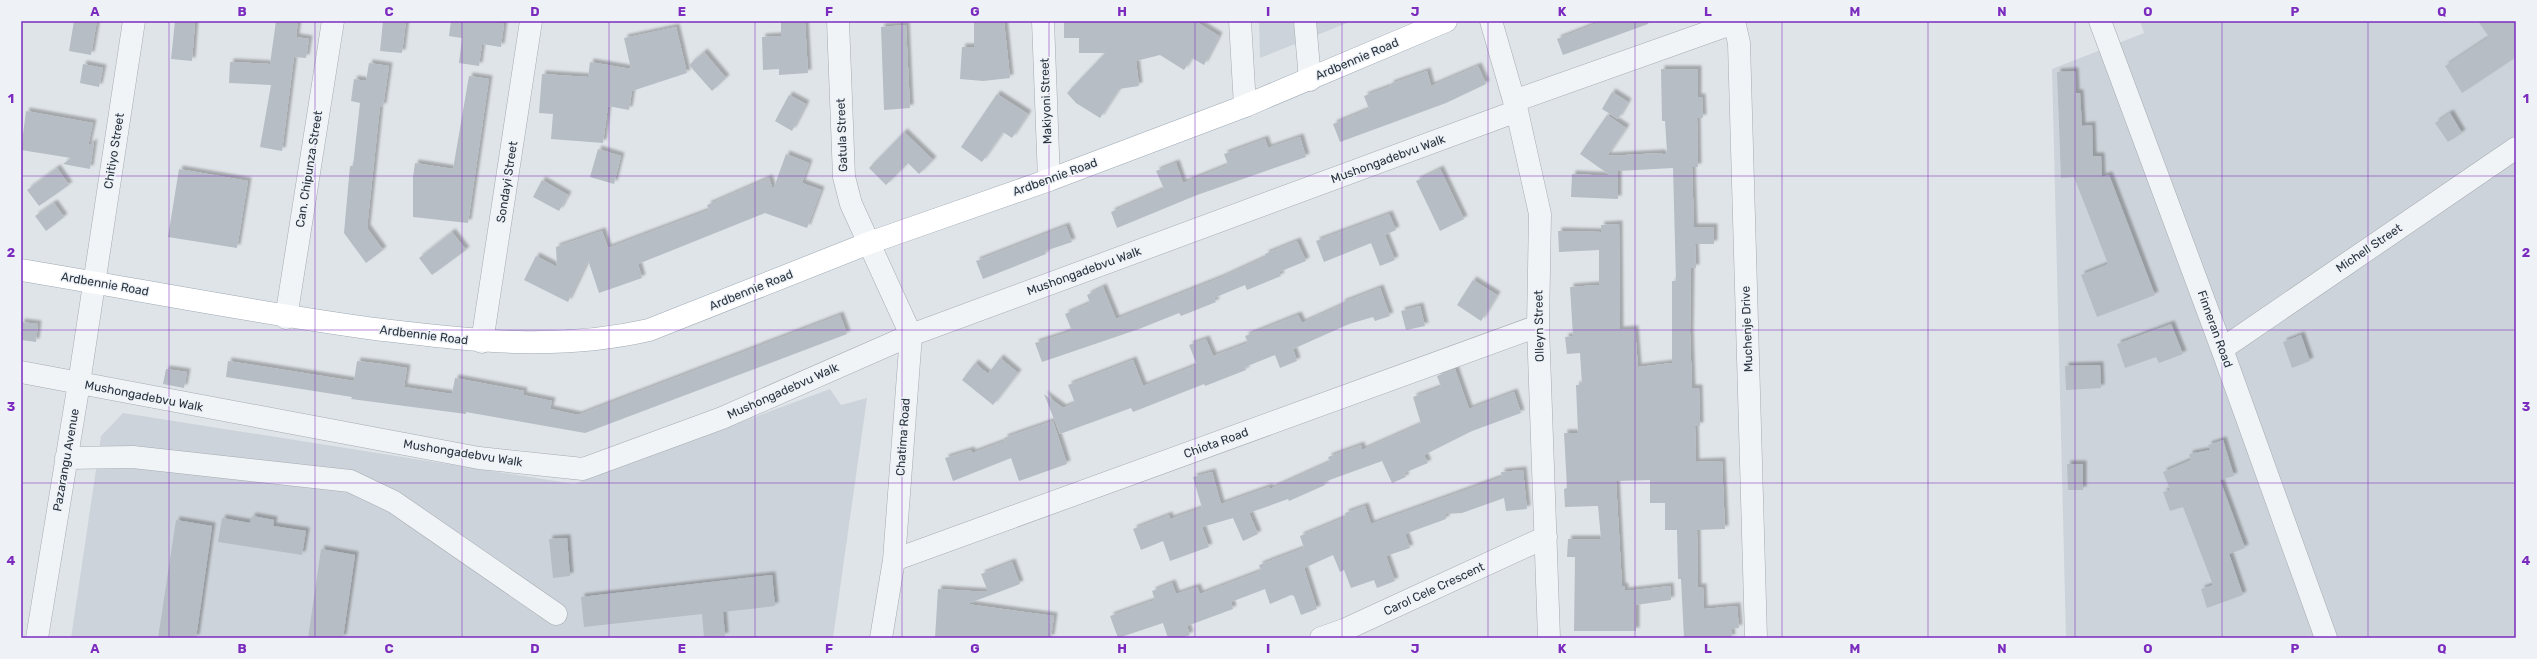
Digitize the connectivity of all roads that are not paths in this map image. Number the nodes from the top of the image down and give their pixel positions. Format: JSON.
{"nodes":[{"id":1,"x":134,"y":21,"type":"edge"},
{"id":2,"x":333,"y":21,"type":"edge"},
{"id":3,"x":532,"y":21,"type":"edge"},
{"id":4,"x":838,"y":21,"type":"edge"},
{"id":5,"x":1043,"y":21,"type":"edge"},
{"id":6,"x":1240,"y":21,"type":"edge"},
{"id":7,"x":1306,"y":21,"type":"edge"},
{"id":8,"x":1446,"y":21,"type":"edge"},
{"id":9,"x":1490,"y":21,"type":"edge"},
{"id":10,"x":2100,"y":21,"type":"edge"},
{"id":11,"x":1734,"y":22,"type":"edge"},
{"id":12,"x":1310,"y":80,"type":"junction"},
{"id":13,"x":1245,"y":106,"type":"junction"},
{"id":14,"x":1516,"y":106,"type":"junction"},
{"id":15,"x":2516,"y":148,"type":"edge"},
{"id":16,"x":1049,"y":180,"type":"junction"},
{"id":17,"x":869,"y":243,"type":"junction"},
{"id":18,"x":21,"y":270,"type":"edge"},
{"id":19,"x":93,"y":282,"type":"junction"},
{"id":20,"x":286,"y":318,"type":"junction"},
{"id":21,"x":1538,"y":326,"type":"junction"},
{"id":22,"x":911,"y":335,"type":"junction"},
{"id":23,"x":482,"y":342,"type":"junction"},
{"id":24,"x":2222,"y":349,"type":"junction"},
{"id":25,"x":21,"y":372,"type":"edge"},
{"id":26,"x":79,"y":383,"type":"junction"},
{"id":27,"x":66,"y":458,"type":"junction"},
{"id":28,"x":1546,"y":537,"type":"junction"},
{"id":29,"x":894,"y":560,"type":"junction"},
{"id":30,"x":556,"y":614,"type":"dead end"},
{"id":31,"x":37,"y":638,"type":"edge"},
{"id":32,"x":881,"y":638,"type":"edge"},
{"id":33,"x":1321,"y":638,"type":"edge"},
{"id":34,"x":1549,"y":638,"type":"edge"},
{"id":35,"x":1756,"y":638,"type":"edge"},
{"id":36,"x":2326,"y":638,"type":"edge"}],
"edges":[{"from":1,"to":19,"type":"street","name":"Chitiyo Street"},
{"from":2,"to":20,"type":"street","name":"Can. Chipunza Street"},
{"from":3,"to":23,"type":"street","name":"Sondayi Street"},
{"from":4,"to":17,"type":"street","name":"Gatula Street"},
{"from":5,"to":16,"type":"street","name":"Makiyoni Street"},
{"from":6,"to":13,"type":"street"},
{"from":7,"to":12,"type":"street"},
{"from":8,"to":12,"type":"main road","name":"Ardbennie Road"},
{"from":9,"to":14,"type":"street","name":"Olleyn Street"},
{"from":10,"to":24,"type":"street","name":"Finneran Road"},
{"from":11,"to":14,"type":"street","name":"Mushongadebvu Walk"},
{"from":11,"to":35,"type":"street","name":"Muchenje Drive"},
{"from":12,"to":13,"type":"main road","name":"Ardbennie Road"},
{"from":13,"to":16,"type":"main road","name":"Ardbennie Road"},
{"from":14,"to":21,"type":"street","name":"Olleyn Street"},
{"from":14,"to":22,"type":"street","name":"Mushongadebvu Walk"},
{"from":15,"to":24,"type":"street","name":"Michell Street"},
{"from":16,"to":17,"type":"main road","name":"Ardbennie Road"},
{"from":17,"to":22,"type":"street","name":"Chatima Road"},
{"from":17,"to":23,"type":"main road","name":"Ardbennie Road"},
{"from":18,"to":19,"type":"main road","name":"Ardbennie Road"},
{"from":19,"to":20,"type":"main road","name":"Ardbennie Road"},
{"from":19,"to":26,"type":"street","name":"Pazarangu Avenue"},
{"from":20,"to":23,"type":"main road","name":"Ardbennie Road"},
{"from":21,"to":28,"type":"street","name":"Olleyn Street"},
{"from":21,"to":29,"type":"street","name":"Chiota Road"},
{"from":22,"to":26,"type":"street","name":"Mushongadebvu Walk"},
{"from":22,"to":29,"type":"street","name":"Chatima Road"},
{"from":24,"to":36,"type":"street","name":"Finneran Road"},
{"from":25,"to":26,"type":"street","name":"Mushongadebvu Walk"},
{"from":26,"to":27,"type":"street","name":"Pazarangu Avenue"},
{"from":27,"to":30,"type":"street"},
{"from":27,"to":31,"type":"street","name":"Pazarangu Avenue"},
{"from":28,"to":33,"type":"street","name":"Carol Cele Crescent"},
{"from":28,"to":34,"type":"street","name":"Olleyn Street"},
{"from":29,"to":32,"type":"street","name":"Chatima Road"}]}
